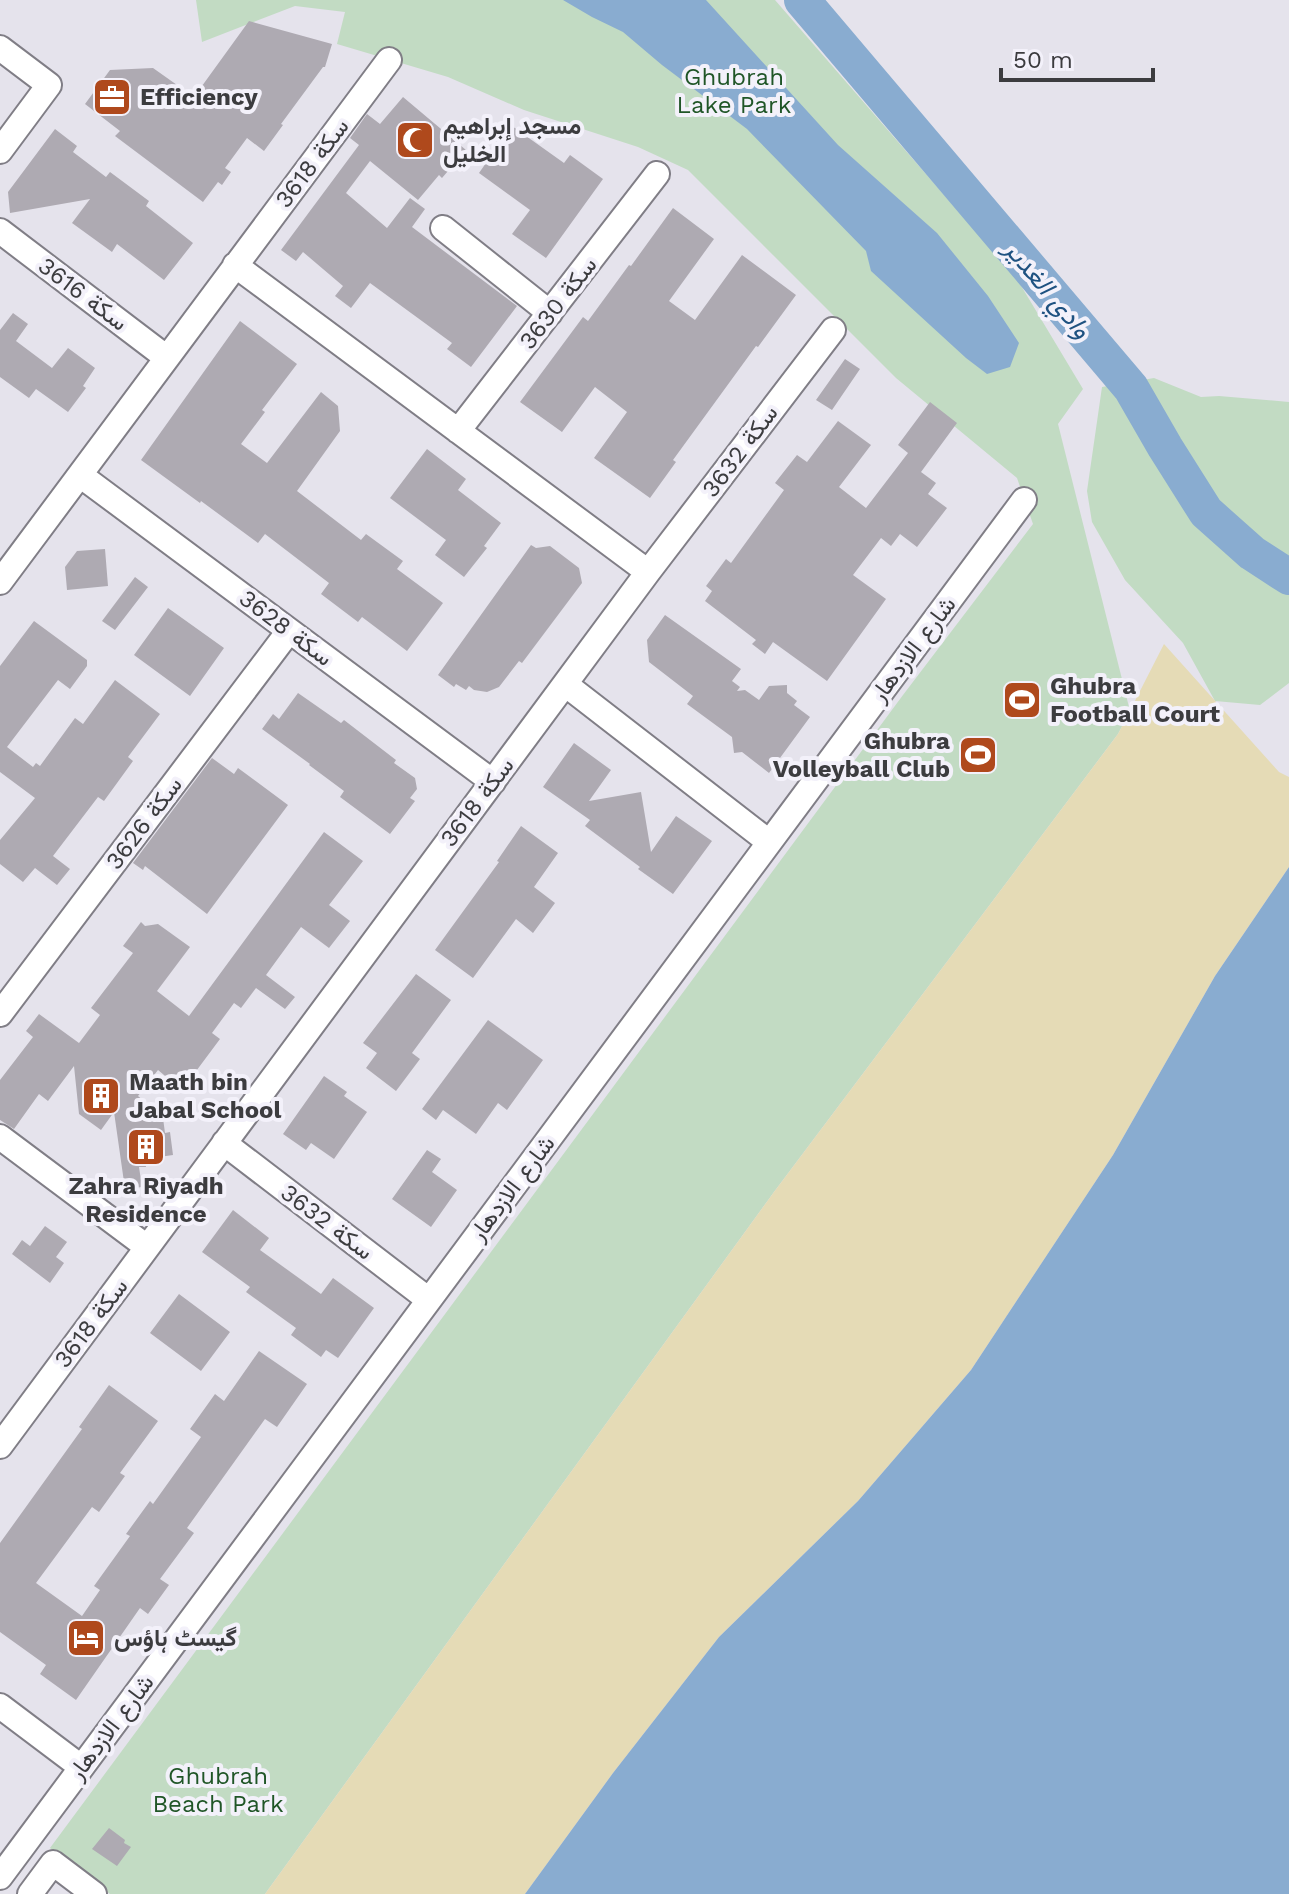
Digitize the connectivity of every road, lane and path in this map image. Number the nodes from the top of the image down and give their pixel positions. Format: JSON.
{"nodes":[{"id":1,"x":0,"y":48,"type":"edge"},
{"id":2,"x":389,"y":60,"type":"dead end"},
{"id":3,"x":0,"y":151,"type":"edge"},
{"id":4,"x":657,"y":174,"type":"dead end"},
{"id":5,"x":443,"y":228,"type":"dead end"},
{"id":6,"x":0,"y":231,"type":"edge"},
{"id":7,"x":235,"y":265,"type":"junction"},
{"id":8,"x":550,"y":313,"type":"junction"},
{"id":9,"x":833,"y":330,"type":"dead end"},
{"id":10,"x":167,"y":358,"type":"junction"},
{"id":11,"x":458,"y":431,"type":"junction"},
{"id":12,"x":80,"y":475,"type":"junction"},
{"id":13,"x":1024,"y":500,"type":"dead end"},
{"id":14,"x":648,"y":572,"type":"junction"},
{"id":15,"x":0,"y":582,"type":"edge"},
{"id":16,"x":289,"y":631,"type":"junction"},
{"id":17,"x":565,"y":684,"type":"junction"},
{"id":18,"x":493,"y":782,"type":"junction"},
{"id":19,"x":769,"y":842,"type":"junction"},
{"id":20,"x":0,"y":1014,"type":"edge"},
{"id":21,"x":0,"y":1137,"type":"edge"},
{"id":22,"x":224,"y":1143,"type":"junction"},
{"id":23,"x":147,"y":1247,"type":"junction"},
{"id":24,"x":429,"y":1300,"type":"junction"},
{"id":25,"x":0,"y":1446,"type":"edge"},
{"id":26,"x":0,"y":1706,"type":"edge"},
{"id":27,"x":81,"y":1767,"type":"junction"},
{"id":28,"x":0,"y":1877,"type":"edge"},
{"id":29,"x":30,"y":1894,"type":"edge"},
{"id":30,"x":94,"y":1894,"type":"edge"}],
"edges":[{"from":1,"to":3,"type":"street"},
{"from":2,"to":7,"type":"street","name":"سكة 3618"},
{"from":4,"to":8,"type":"street","name":"سكة 3630"},
{"from":5,"to":8,"type":"street"},
{"from":6,"to":10,"type":"street","name":"سكة 3616"},
{"from":7,"to":10,"type":"street","name":"سكة 3618"},
{"from":7,"to":11,"type":"street"},
{"from":8,"to":11,"type":"street","name":"سكة 3630"},
{"from":9,"to":14,"type":"street","name":"سكة 3632"},
{"from":10,"to":12,"type":"street","name":"سكة 3618"},
{"from":11,"to":14,"type":"street"},
{"from":12,"to":15,"type":"street","name":"سكة 3618"},
{"from":12,"to":16,"type":"street","name":"سكة 3628"},
{"from":13,"to":19,"type":"street","name":"شارع الازدهار"},
{"from":14,"to":17,"type":"street","name":"سكة 3618"},
{"from":16,"to":18,"type":"street","name":"سكة 3628"},
{"from":16,"to":20,"type":"street","name":"سكة 3626"},
{"from":17,"to":18,"type":"street","name":"سكة 3618"},
{"from":17,"to":19,"type":"street"},
{"from":18,"to":22,"type":"street","name":"سكة 3618"},
{"from":19,"to":24,"type":"street","name":"شارع الازدهار"},
{"from":21,"to":23,"type":"street"},
{"from":22,"to":23,"type":"street","name":"سكة 3618"},
{"from":22,"to":24,"type":"street","name":"سكة 3632"},
{"from":23,"to":25,"type":"street","name":"سكة 3618"},
{"from":24,"to":27,"type":"street","name":"شارع الازدهار"},
{"from":26,"to":27,"type":"street"},
{"from":27,"to":28,"type":"street","name":"شارع الازدهار"},
{"from":29,"to":30,"type":"street"}]}
